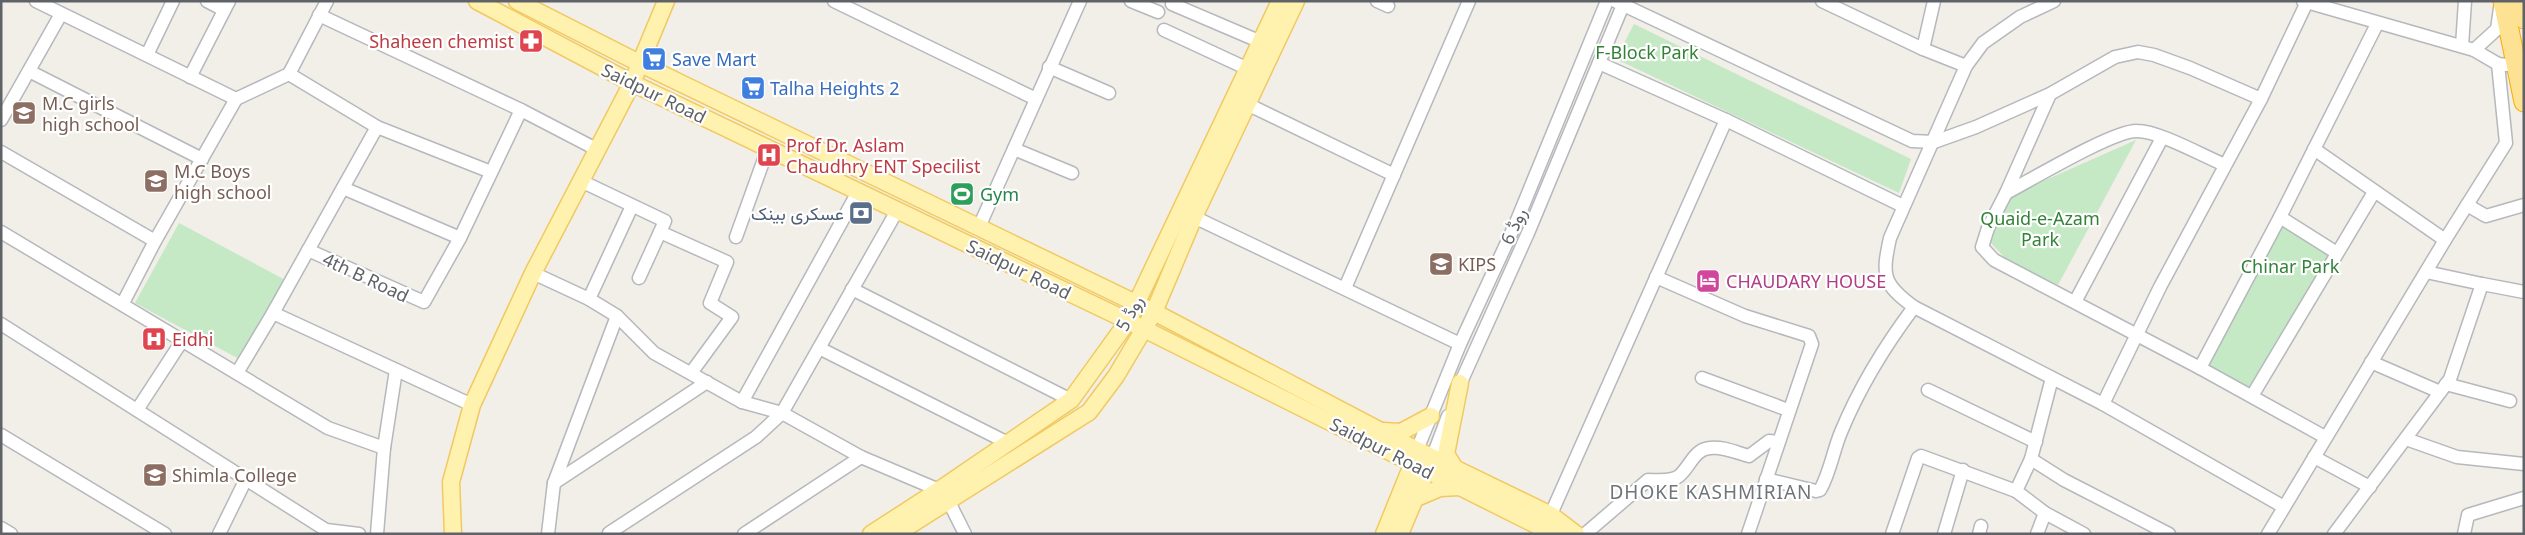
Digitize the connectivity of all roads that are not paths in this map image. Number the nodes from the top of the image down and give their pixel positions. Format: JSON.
{"nodes":[{"id":1,"x":36,"y":1,"type":"edge"},
{"id":2,"x":173,"y":1,"type":"edge"},
{"id":3,"x":207,"y":1,"type":"edge"},
{"id":4,"x":327,"y":1,"type":"edge"},
{"id":5,"x":477,"y":1,"type":"edge"},
{"id":6,"x":518,"y":1,"type":"edge"},
{"id":7,"x":666,"y":1,"type":"edge"},
{"id":8,"x":834,"y":1,"type":"edge"},
{"id":9,"x":1080,"y":1,"type":"edge"},
{"id":10,"x":1131,"y":1,"type":"edge"},
{"id":11,"x":1280,"y":1,"type":"edge"},
{"id":12,"x":1296,"y":1,"type":"edge"},
{"id":13,"x":1469,"y":1,"type":"edge"},
{"id":14,"x":1607,"y":1,"type":"edge"},
{"id":15,"x":1822,"y":1,"type":"edge"},
{"id":16,"x":1934,"y":1,"type":"edge"},
{"id":17,"x":2054,"y":1,"type":"edge"},
{"id":18,"x":2464,"y":1,"type":"edge"},
{"id":19,"x":2502,"y":1,"type":"edge"},
{"id":20,"x":2520,"y":1,"type":"edge"},
{"id":21,"x":1618,"y":2,"type":"edge"},
{"id":22,"x":2305,"y":2,"type":"edge"},
{"id":23,"x":2320,"y":3,"type":"edge"},
{"id":24,"x":1172,"y":4,"type":"dead end"},
{"id":25,"x":226,"y":6,"type":"edge"},
{"id":26,"x":1158,"y":12,"type":"dead end"},
{"id":27,"x":60,"y":14,"type":"junction"},
{"id":28,"x":320,"y":15,"type":"junction"},
{"id":29,"x":2524,"y":19,"type":"edge"},
{"id":30,"x":2377,"y":24,"type":"junction"},
{"id":31,"x":1164,"y":30,"type":"dead end"},
{"id":32,"x":1261,"y":42,"type":"junction"},
{"id":33,"x":2468,"y":48,"type":"junction"},
{"id":34,"x":1923,"y":49,"type":"junction"},
{"id":35,"x":147,"y":55,"type":"junction"},
{"id":36,"x":1598,"y":63,"type":"junction"},
{"id":37,"x":641,"y":64,"type":"junction"},
{"id":38,"x":2507,"y":65,"type":"junction"},
{"id":39,"x":1966,"y":66,"type":"junction"},
{"id":40,"x":1050,"y":67,"type":"junction"},
{"id":41,"x":1248,"y":69,"type":"junction"},
{"id":42,"x":29,"y":71,"type":"junction"},
{"id":43,"x":289,"y":74,"type":"junction"},
{"id":44,"x":190,"y":77,"type":"junction"},
{"id":45,"x":632,"y":83,"type":"junction"},
{"id":46,"x":1572,"y":84,"type":"junction"},
{"id":47,"x":1587,"y":92,"type":"junction"},
{"id":48,"x":1109,"y":93,"type":"dead end"},
{"id":49,"x":2050,"y":94,"type":"junction"},
{"id":50,"x":236,"y":99,"type":"junction"},
{"id":51,"x":1036,"y":99,"type":"junction"},
{"id":52,"x":2261,"y":100,"type":"junction"},
{"id":53,"x":2524,"y":102,"type":"edge"},
{"id":54,"x":1247,"y":104,"type":"junction"},
{"id":55,"x":521,"y":110,"type":"junction"},
{"id":56,"x":1,"y":120,"type":"edge"},
{"id":57,"x":1726,"y":120,"type":"junction"},
{"id":58,"x":377,"y":127,"type":"junction"},
{"id":59,"x":2162,"y":138,"type":"junction"},
{"id":60,"x":1934,"y":142,"type":"junction"},
{"id":61,"x":768,"y":148,"type":"junction"},
{"id":62,"x":1014,"y":149,"type":"junction"},
{"id":63,"x":2314,"y":149,"type":"junction"},
{"id":64,"x":598,"y":150,"type":"junction"},
{"id":65,"x":1,"y":152,"type":"edge"},
{"id":66,"x":202,"y":158,"type":"junction"},
{"id":67,"x":2226,"y":165,"type":"junction"},
{"id":68,"x":491,"y":172,"type":"junction"},
{"id":69,"x":1072,"y":173,"type":"dead end"},
{"id":70,"x":1394,"y":175,"type":"junction"},
{"id":71,"x":582,"y":181,"type":"junction"},
{"id":72,"x":343,"y":188,"type":"junction"},
{"id":73,"x":858,"y":192,"type":"junction"},
{"id":74,"x":2374,"y":192,"type":"junction"},
{"id":75,"x":2006,"y":193,"type":"junction"},
{"id":76,"x":2467,"y":205,"type":"junction"},
{"id":77,"x":2524,"y":205,"type":"edge"},
{"id":78,"x":632,"y":206,"type":"junction"},
{"id":79,"x":1903,"y":206,"type":"junction"},
{"id":80,"x":898,"y":209,"type":"junction"},
{"id":81,"x":1194,"y":217,"type":"junction"},
{"id":82,"x":2280,"y":217,"type":"junction"},
{"id":83,"x":1514,"y":225,"type":"junction"},
{"id":84,"x":979,"y":227,"type":"junction"},
{"id":85,"x":1,"y":232,"type":"edge"},
{"id":86,"x":660,"y":232,"type":"junction"},
{"id":87,"x":1528,"y":233,"type":"junction"},
{"id":88,"x":736,"y":237,"type":"dead end"},
{"id":89,"x":460,"y":238,"type":"junction"},
{"id":90,"x":2445,"y":240,"type":"junction"},
{"id":91,"x":155,"y":241,"type":"junction"},
{"id":92,"x":308,"y":250,"type":"junction"},
{"id":93,"x":2337,"y":253,"type":"junction"},
{"id":94,"x":2426,"y":272,"type":"junction"},
{"id":95,"x":533,"y":273,"type":"junction"},
{"id":96,"x":638,"y":278,"type":"dead end"},
{"id":97,"x":1656,"y":278,"type":"junction"},
{"id":98,"x":2482,"y":284,"type":"junction"},
{"id":99,"x":1345,"y":288,"type":"junction"},
{"id":100,"x":852,"y":289,"type":"junction"},
{"id":101,"x":2524,"y":292,"type":"edge"},
{"id":102,"x":589,"y":299,"type":"junction"},
{"id":103,"x":2075,"y":302,"type":"junction"},
{"id":104,"x":1135,"y":303,"type":"junction"},
{"id":105,"x":123,"y":304,"type":"junction"},
{"id":106,"x":1914,"y":307,"type":"junction"},
{"id":107,"x":1154,"y":312,"type":"junction"},
{"id":108,"x":273,"y":313,"type":"junction"},
{"id":109,"x":617,"y":316,"type":"junction"},
{"id":110,"x":1128,"y":320,"type":"junction"},
{"id":111,"x":1,"y":324,"type":"edge"},
{"id":112,"x":1145,"y":330,"type":"junction"},
{"id":113,"x":2136,"y":334,"type":"junction"},
{"id":114,"x":182,"y":341,"type":"junction"},
{"id":115,"x":1460,"y":344,"type":"junction"},
{"id":116,"x":819,"y":348,"type":"junction"},
{"id":117,"x":2371,"y":362,"type":"junction"},
{"id":118,"x":2200,"y":368,"type":"junction"},
{"id":119,"x":396,"y":370,"type":"junction"},
{"id":120,"x":237,"y":373,"type":"junction"},
{"id":121,"x":691,"y":373,"type":"junction"},
{"id":122,"x":1702,"y":378,"type":"dead end"},
{"id":123,"x":2052,"y":378,"type":"junction"},
{"id":124,"x":707,"y":382,"type":"junction"},
{"id":125,"x":1460,"y":383,"type":"junction"},
{"id":126,"x":2443,"y":388,"type":"junction"},
{"id":127,"x":1928,"y":390,"type":"dead end"},
{"id":128,"x":2252,"y":396,"type":"junction"},
{"id":129,"x":1071,"y":400,"type":"junction"},
{"id":130,"x":2510,"y":401,"type":"dead end"},
{"id":131,"x":742,"y":402,"type":"junction"},
{"id":132,"x":2103,"y":404,"type":"junction"},
{"id":133,"x":472,"y":405,"type":"junction"},
{"id":134,"x":138,"y":410,"type":"junction"},
{"id":135,"x":1788,"y":410,"type":"junction"},
{"id":136,"x":782,"y":413,"type":"junction"},
{"id":137,"x":1431,"y":416,"type":"junction"},
{"id":138,"x":1380,"y":430,"type":"junction"},
{"id":139,"x":2326,"y":437,"type":"junction"},
{"id":140,"x":2406,"y":439,"type":"junction"},
{"id":141,"x":3,"y":440,"type":"edge"},
{"id":142,"x":1778,"y":442,"type":"junction"},
{"id":143,"x":2036,"y":442,"type":"junction"},
{"id":144,"x":1008,"y":443,"type":"junction"},
{"id":145,"x":384,"y":448,"type":"junction"},
{"id":146,"x":1392,"y":453,"type":"junction"},
{"id":147,"x":861,"y":457,"type":"junction"},
{"id":148,"x":2314,"y":457,"type":"junction"},
{"id":149,"x":2031,"y":459,"type":"junction"},
{"id":150,"x":1423,"y":460,"type":"junction"},
{"id":151,"x":2524,"y":464,"type":"edge"},
{"id":152,"x":1454,"y":466,"type":"junction"},
{"id":153,"x":1963,"y":470,"type":"junction"},
{"id":154,"x":246,"y":479,"type":"junction"},
{"id":155,"x":1766,"y":479,"type":"junction"},
{"id":156,"x":554,"y":483,"type":"junction"},
{"id":157,"x":2370,"y":487,"type":"junction"},
{"id":158,"x":1460,"y":488,"type":"junction"},
{"id":159,"x":2016,"y":491,"type":"junction"},
{"id":160,"x":944,"y":495,"type":"junction"},
{"id":161,"x":1414,"y":498,"type":"junction"},
{"id":162,"x":2524,"y":498,"type":"edge"},
{"id":163,"x":1396,"y":505,"type":"junction"},
{"id":164,"x":2284,"y":507,"type":"junction"},
{"id":165,"x":2045,"y":513,"type":"junction"},
{"id":166,"x":1547,"y":522,"type":"junction"},
{"id":167,"x":1,"y":528,"type":"edge"},
{"id":168,"x":11,"y":534,"type":"edge"},
{"id":169,"x":165,"y":534,"type":"edge"},
{"id":170,"x":219,"y":534,"type":"edge"},
{"id":171,"x":359,"y":534,"type":"edge"},
{"id":172,"x":377,"y":534,"type":"edge"},
{"id":173,"x":453,"y":534,"type":"edge"},
{"id":174,"x":548,"y":534,"type":"edge"},
{"id":175,"x":606,"y":534,"type":"edge"},
{"id":176,"x":744,"y":534,"type":"edge"},
{"id":177,"x":871,"y":534,"type":"edge"},
{"id":178,"x":896,"y":534,"type":"edge"},
{"id":179,"x":965,"y":534,"type":"edge"},
{"id":180,"x":1384,"y":534,"type":"edge"},
{"id":181,"x":1400,"y":534,"type":"edge"},
{"id":182,"x":1561,"y":534,"type":"edge"},
{"id":183,"x":1576,"y":534,"type":"edge"},
{"id":184,"x":1585,"y":534,"type":"edge"},
{"id":185,"x":1748,"y":534,"type":"edge"},
{"id":186,"x":1892,"y":534,"type":"edge"},
{"id":187,"x":1944,"y":534,"type":"edge"},
{"id":188,"x":2037,"y":534,"type":"edge"},
{"id":189,"x":2084,"y":534,"type":"edge"},
{"id":190,"x":2169,"y":534,"type":"edge"},
{"id":191,"x":2268,"y":534,"type":"edge"},
{"id":192,"x":2334,"y":534,"type":"edge"},
{"id":193,"x":2464,"y":534,"type":"edge"}],
"edges":[{"from":1,"to":27,"type":"street"},
{"from":2,"to":35,"type":"street"},
{"from":3,"to":25,"type":"street"},
{"from":4,"to":28,"type":"street"},
{"from":5,"to":45,"type":"main road","name":"Saidpur Road"},
{"from":6,"to":37,"type":"main road","name":"Saidpur Road"},
{"from":7,"to":37,"type":"main road"},
{"from":8,"to":51,"type":"street"},
{"from":9,"to":40,"type":"street"},
{"from":10,"to":26,"type":"street"},
{"from":11,"to":32,"type":"main road","name":"روڈ 5"},
{"from":12,"to":54,"type":"main road","name":"روڈ 5"},
{"from":13,"to":70,"type":"street"},
{"from":14,"to":46,"type":"street","name":"روڈ 6"},
{"from":15,"to":34,"type":"street"},
{"from":16,"to":34,"type":"street"},
{"from":17,"to":39,"type":"street"},
{"from":18,"to":33,"type":"street"},
{"from":19,"to":33,"type":"street"},
{"from":19,"to":38,"type":"highway"},
{"from":20,"to":29,"type":"highway"},
{"from":21,"to":36,"type":"street","name":"روڈ 6"},
{"from":21,"to":60,"type":"street"},
{"from":22,"to":23,"type":"street"},
{"from":22,"to":52,"type":"street"},
{"from":23,"to":30,"type":"street"},
{"from":24,"to":32,"type":"street"},
{"from":25,"to":44,"type":"street"},
{"from":27,"to":35,"type":"street"},
{"from":27,"to":42,"type":"street"},
{"from":28,"to":43,"type":"street"},
{"from":28,"to":55,"type":"street"},
{"from":30,"to":33,"type":"street"},
{"from":30,"to":63,"type":"street"},
{"from":31,"to":41,"type":"street"},
{"from":32,"to":41,"type":"main road","name":"روڈ 5"},
{"from":33,"to":38,"type":"street"},
{"from":34,"to":39,"type":"street"},
{"from":35,"to":44,"type":"street"},
{"from":36,"to":47,"type":"street","name":"روڈ 6"},
{"from":36,"to":57,"type":"street"},
{"from":37,"to":45,"type":"main road"},
{"from":37,"to":84,"type":"main road","name":"Saidpur Road"},
{"from":38,"to":53,"type":"highway"},
{"from":38,"to":76,"type":"street"},
{"from":39,"to":60,"type":"street"},
{"from":40,"to":48,"type":"street"},
{"from":40,"to":51,"type":"street"},
{"from":41,"to":104,"type":"main road","name":"روڈ 5"},
{"from":42,"to":56,"type":"street"},
{"from":42,"to":66,"type":"street"},
{"from":43,"to":50,"type":"street"},
{"from":43,"to":58,"type":"street"},
{"from":44,"to":50,"type":"street"},
{"from":45,"to":61,"type":"main road","name":"Saidpur Road"},
{"from":45,"to":64,"type":"main road"},
{"from":46,"to":47,"type":"street"},
{"from":46,"to":83,"type":"street","name":"روڈ 6"},
{"from":47,"to":87,"type":"street","name":"روڈ 6"},
{"from":49,"to":52,"type":"street"},
{"from":49,"to":60,"type":"street"},
{"from":49,"to":75,"type":"street"},
{"from":50,"to":66,"type":"street"},
{"from":51,"to":62,"type":"street"},
{"from":52,"to":67,"type":"street"},
{"from":54,"to":70,"type":"street"},
{"from":54,"to":81,"type":"main road","name":"روڈ 5"},
{"from":55,"to":64,"type":"street"},
{"from":55,"to":68,"type":"street"},
{"from":57,"to":79,"type":"street"},
{"from":57,"to":97,"type":"street"},
{"from":58,"to":68,"type":"street"},
{"from":58,"to":72,"type":"street"},
{"from":59,"to":67,"type":"street"},
{"from":59,"to":75,"type":"street"},
{"from":59,"to":103,"type":"street"},
{"from":60,"to":79,"type":"street"},
{"from":61,"to":73,"type":"main road","name":"Saidpur Road"},
{"from":61,"to":88,"type":"street"},
{"from":62,"to":69,"type":"street"},
{"from":62,"to":84,"type":"street"},
{"from":63,"to":74,"type":"street"},
{"from":63,"to":82,"type":"street"},
{"from":64,"to":71,"type":"main road"},
{"from":65,"to":91,"type":"street"},
{"from":66,"to":91,"type":"street"},
{"from":67,"to":113,"type":"street"},
{"from":68,"to":89,"type":"street"},
{"from":70,"to":99,"type":"street"},
{"from":71,"to":78,"type":"street"},
{"from":71,"to":95,"type":"main road"},
{"from":72,"to":89,"type":"street"},
{"from":72,"to":92,"type":"street"},
{"from":73,"to":80,"type":"main road","name":"Saidpur Road"},
{"from":73,"to":131,"type":"street"},
{"from":74,"to":90,"type":"street"},
{"from":74,"to":93,"type":"street"},
{"from":75,"to":103,"type":"street"},
{"from":76,"to":77,"type":"street"},
{"from":76,"to":90,"type":"street"},
{"from":78,"to":86,"type":"street"},
{"from":78,"to":102,"type":"street"},
{"from":79,"to":106,"type":"street"},
{"from":80,"to":100,"type":"street"},
{"from":80,"to":110,"type":"main road","name":"Saidpur Road"},
{"from":81,"to":99,"type":"street"},
{"from":81,"to":107,"type":"main road","name":"روڈ 5"},
{"from":82,"to":93,"type":"street"},
{"from":82,"to":118,"type":"street"},
{"from":83,"to":87,"type":"street"},
{"from":83,"to":115,"type":"street","name":"روڈ 6"},
{"from":84,"to":104,"type":"main road","name":"Saidpur Road"},
{"from":85,"to":105,"type":"street"},
{"from":86,"to":96,"type":"street"},
{"from":86,"to":121,"type":"street"},
{"from":87,"to":125,"type":"street","name":"روڈ 6"},
{"from":89,"to":92,"type":"street","name":"4th B Road"},
{"from":90,"to":94,"type":"street"},
{"from":91,"to":105,"type":"street"},
{"from":92,"to":108,"type":"street"},
{"from":93,"to":128,"type":"street"},
{"from":94,"to":98,"type":"street"},
{"from":94,"to":117,"type":"street"},
{"from":95,"to":102,"type":"street"},
{"from":95,"to":133,"type":"main road"},
{"from":97,"to":135,"type":"street"},
{"from":97,"to":166,"type":"street"},
{"from":98,"to":101,"type":"street"},
{"from":98,"to":126,"type":"street"},
{"from":99,"to":115,"type":"street"},
{"from":100,"to":116,"type":"street"},
{"from":100,"to":129,"type":"street"},
{"from":102,"to":109,"type":"street"},
{"from":103,"to":113,"type":"street"},
{"from":104,"to":107,"type":"main road","name":"Saidpur Road"},
{"from":104,"to":110,"type":"main road","name":"روڈ 5"},
{"from":105,"to":114,"type":"street"},
{"from":106,"to":123,"type":"street"},
{"from":106,"to":155,"type":"street"},
{"from":107,"to":112,"type":"main road","name":"روڈ 5"},
{"from":107,"to":138,"type":"main road","name":"Saidpur Road"},
{"from":108,"to":119,"type":"street"},
{"from":108,"to":120,"type":"street"},
{"from":109,"to":121,"type":"street"},
{"from":109,"to":156,"type":"street"},
{"from":110,"to":112,"type":"main road","name":"Saidpur Road"},
{"from":110,"to":129,"type":"main road","name":"روڈ 5"},
{"from":111,"to":134,"type":"street"},
{"from":112,"to":146,"type":"main road","name":"Saidpur Road"},
{"from":112,"to":160,"type":"main road","name":"روڈ 5"},
{"from":113,"to":118,"type":"street"},
{"from":113,"to":132,"type":"street"},
{"from":114,"to":120,"type":"street"},
{"from":114,"to":134,"type":"street"},
{"from":115,"to":137,"type":"street","name":"روڈ 6"},
{"from":116,"to":136,"type":"street"},
{"from":116,"to":144,"type":"street"},
{"from":117,"to":126,"type":"street"},
{"from":117,"to":139,"type":"street"},
{"from":118,"to":128,"type":"street"},
{"from":119,"to":133,"type":"street"},
{"from":119,"to":145,"type":"street"},
{"from":120,"to":145,"type":"street"},
{"from":121,"to":124,"type":"street"},
{"from":122,"to":135,"type":"street"},
{"from":123,"to":132,"type":"street"},
{"from":123,"to":143,"type":"street"},
{"from":124,"to":131,"type":"street"},
{"from":124,"to":156,"type":"street"},
{"from":125,"to":150,"type":"street","name":"روڈ 6"},
{"from":125,"to":152,"type":"main road"},
{"from":126,"to":130,"type":"street"},
{"from":126,"to":140,"type":"street"},
{"from":127,"to":143,"type":"street"},
{"from":128,"to":139,"type":"street"},
{"from":129,"to":144,"type":"main road","name":"روڈ 5"},
{"from":131,"to":136,"type":"street"},
{"from":132,"to":164,"type":"street"},
{"from":133,"to":173,"type":"main road"},
{"from":134,"to":154,"type":"street"},
{"from":135,"to":142,"type":"street"},
{"from":136,"to":147,"type":"street"},
{"from":136,"to":175,"type":"street"},
{"from":137,"to":138,"type":"main road"},
{"from":137,"to":150,"type":"street","name":"روڈ 6"},
{"from":138,"to":150,"type":"main road","name":"Saidpur Road"},
{"from":139,"to":148,"type":"street"},
{"from":140,"to":151,"type":"street"},
{"from":140,"to":157,"type":"street"},
{"from":141,"to":169,"type":"street"},
{"from":142,"to":155,"type":"street"},
{"from":142,"to":184,"type":"street"},
{"from":143,"to":149,"type":"street"},
{"from":144,"to":160,"type":"main road","name":"روڈ 5"},
{"from":145,"to":172,"type":"street"},
{"from":146,"to":150,"type":"main road","name":"Saidpur Road"},
{"from":146,"to":163,"type":"main road"},
{"from":147,"to":160,"type":"street"},
{"from":147,"to":176,"type":"street"},
{"from":148,"to":157,"type":"street"},
{"from":148,"to":164,"type":"street"},
{"from":149,"to":159,"type":"street"},
{"from":149,"to":190,"type":"street"},
{"from":150,"to":152,"type":"main road","name":"Saidpur Road"},
{"from":150,"to":158,"type":"main road","name":"Saidpur Road"},
{"from":150,"to":161,"type":"main road","name":"روڈ 6"},
{"from":150,"to":163,"type":"main road","name":"روڈ 6"},
{"from":152,"to":166,"type":"main road","name":"Saidpur Road"},
{"from":153,"to":159,"type":"street"},
{"from":153,"to":186,"type":"street"},
{"from":153,"to":187,"type":"street"},
{"from":154,"to":170,"type":"street"},
{"from":154,"to":171,"type":"street"},
{"from":155,"to":185,"type":"street"},
{"from":156,"to":174,"type":"street"},
{"from":157,"to":192,"type":"street"},
{"from":158,"to":161,"type":"main road"},
{"from":158,"to":166,"type":"main road","name":"Saidpur Road"},
{"from":159,"to":165,"type":"street"},
{"from":160,"to":177,"type":"main road","name":"روڈ 5"},
{"from":160,"to":178,"type":"main road","name":"روڈ 5"},
{"from":160,"to":179,"type":"street"},
{"from":161,"to":181,"type":"main road","name":"روڈ 6"},
{"from":162,"to":193,"type":"street"},
{"from":163,"to":180,"type":"main road","name":"روڈ 6"},
{"from":164,"to":191,"type":"street"},
{"from":165,"to":188,"type":"street"},
{"from":165,"to":189,"type":"street"},
{"from":166,"to":182,"type":"main road","name":"Saidpur Road"},
{"from":166,"to":183,"type":"main road","name":"Saidpur Road"},
{"from":167,"to":168,"type":"street"}]}
